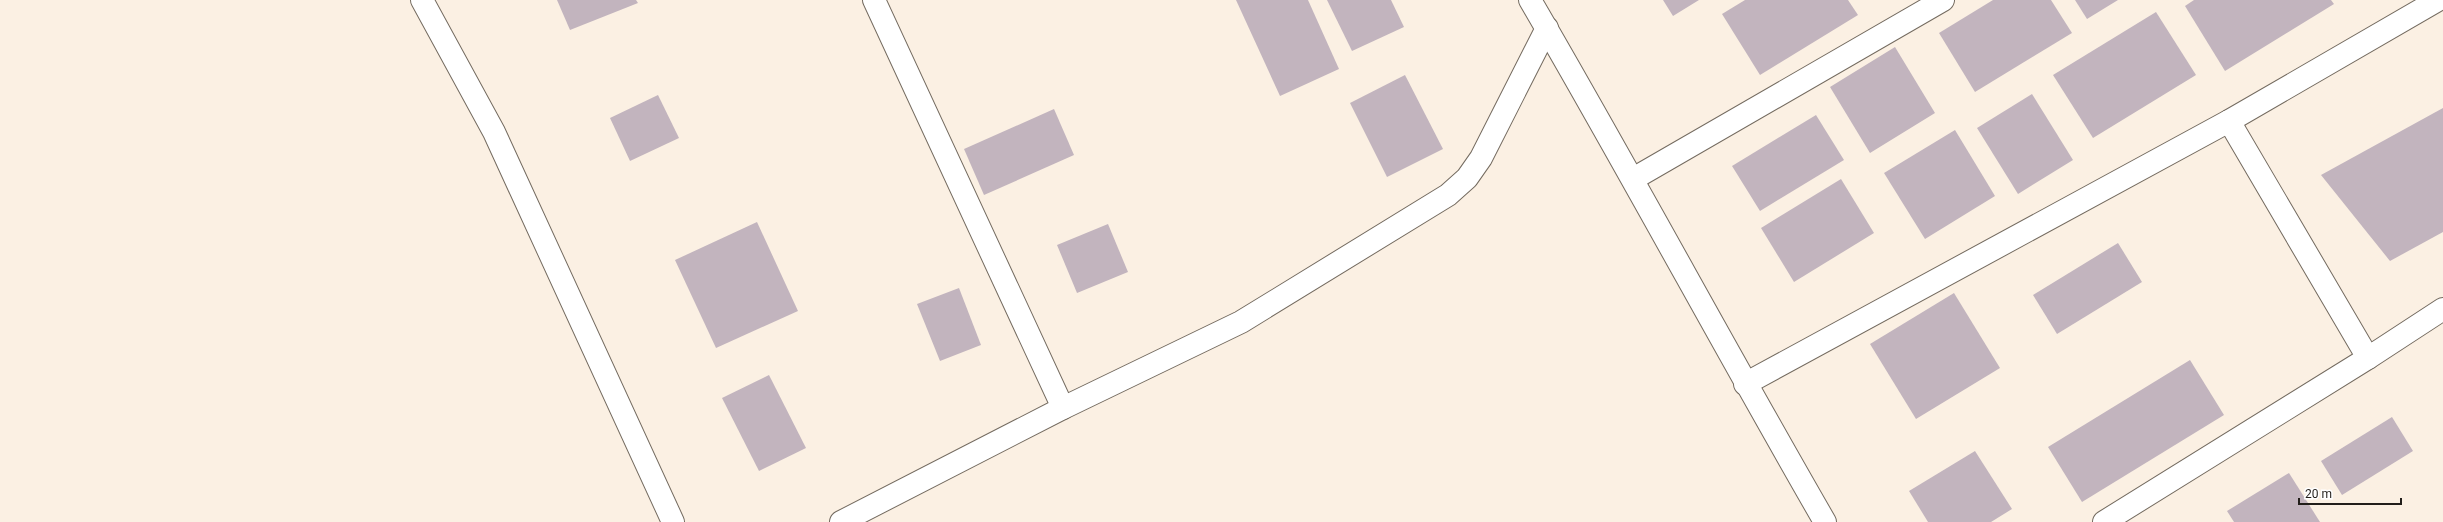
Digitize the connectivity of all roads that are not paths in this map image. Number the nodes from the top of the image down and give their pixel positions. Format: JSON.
{"nodes":[{"id":1,"x":422,"y":0,"type":"edge"},
{"id":2,"x":874,"y":0,"type":"edge"},
{"id":3,"x":1530,"y":0,"type":"edge"},
{"id":4,"x":1944,"y":0,"type":"edge"},
{"id":5,"x":2438,"y":0,"type":"edge"},
{"id":6,"x":1547,"y":28,"type":"junction"},
{"id":7,"x":2229,"y":121,"type":"junction"},
{"id":8,"x":1633,"y":179,"type":"junction"},
{"id":9,"x":2443,"y":309,"type":"edge"},
{"id":10,"x":2368,"y":358,"type":"junction"},
{"id":11,"x":1745,"y":384,"type":"junction"},
{"id":12,"x":1063,"y":408,"type":"junction"},
{"id":13,"x":673,"y":522,"type":"edge"},
{"id":14,"x":841,"y":522,"type":"edge"},
{"id":15,"x":1825,"y":522,"type":"edge"},
{"id":16,"x":2104,"y":522,"type":"edge"}],
"edges":[{"from":1,"to":13,"type":"street"},
{"from":2,"to":12,"type":"street"},
{"from":3,"to":6,"type":"street"},
{"from":4,"to":8,"type":"street"},
{"from":5,"to":7,"type":"street"},
{"from":6,"to":8,"type":"street"},
{"from":6,"to":12,"type":"street"},
{"from":7,"to":10,"type":"street"},
{"from":7,"to":11,"type":"street"},
{"from":8,"to":11,"type":"street"},
{"from":9,"to":10,"type":"street"},
{"from":10,"to":16,"type":"street"},
{"from":11,"to":15,"type":"street"},
{"from":12,"to":14,"type":"street"}]}
